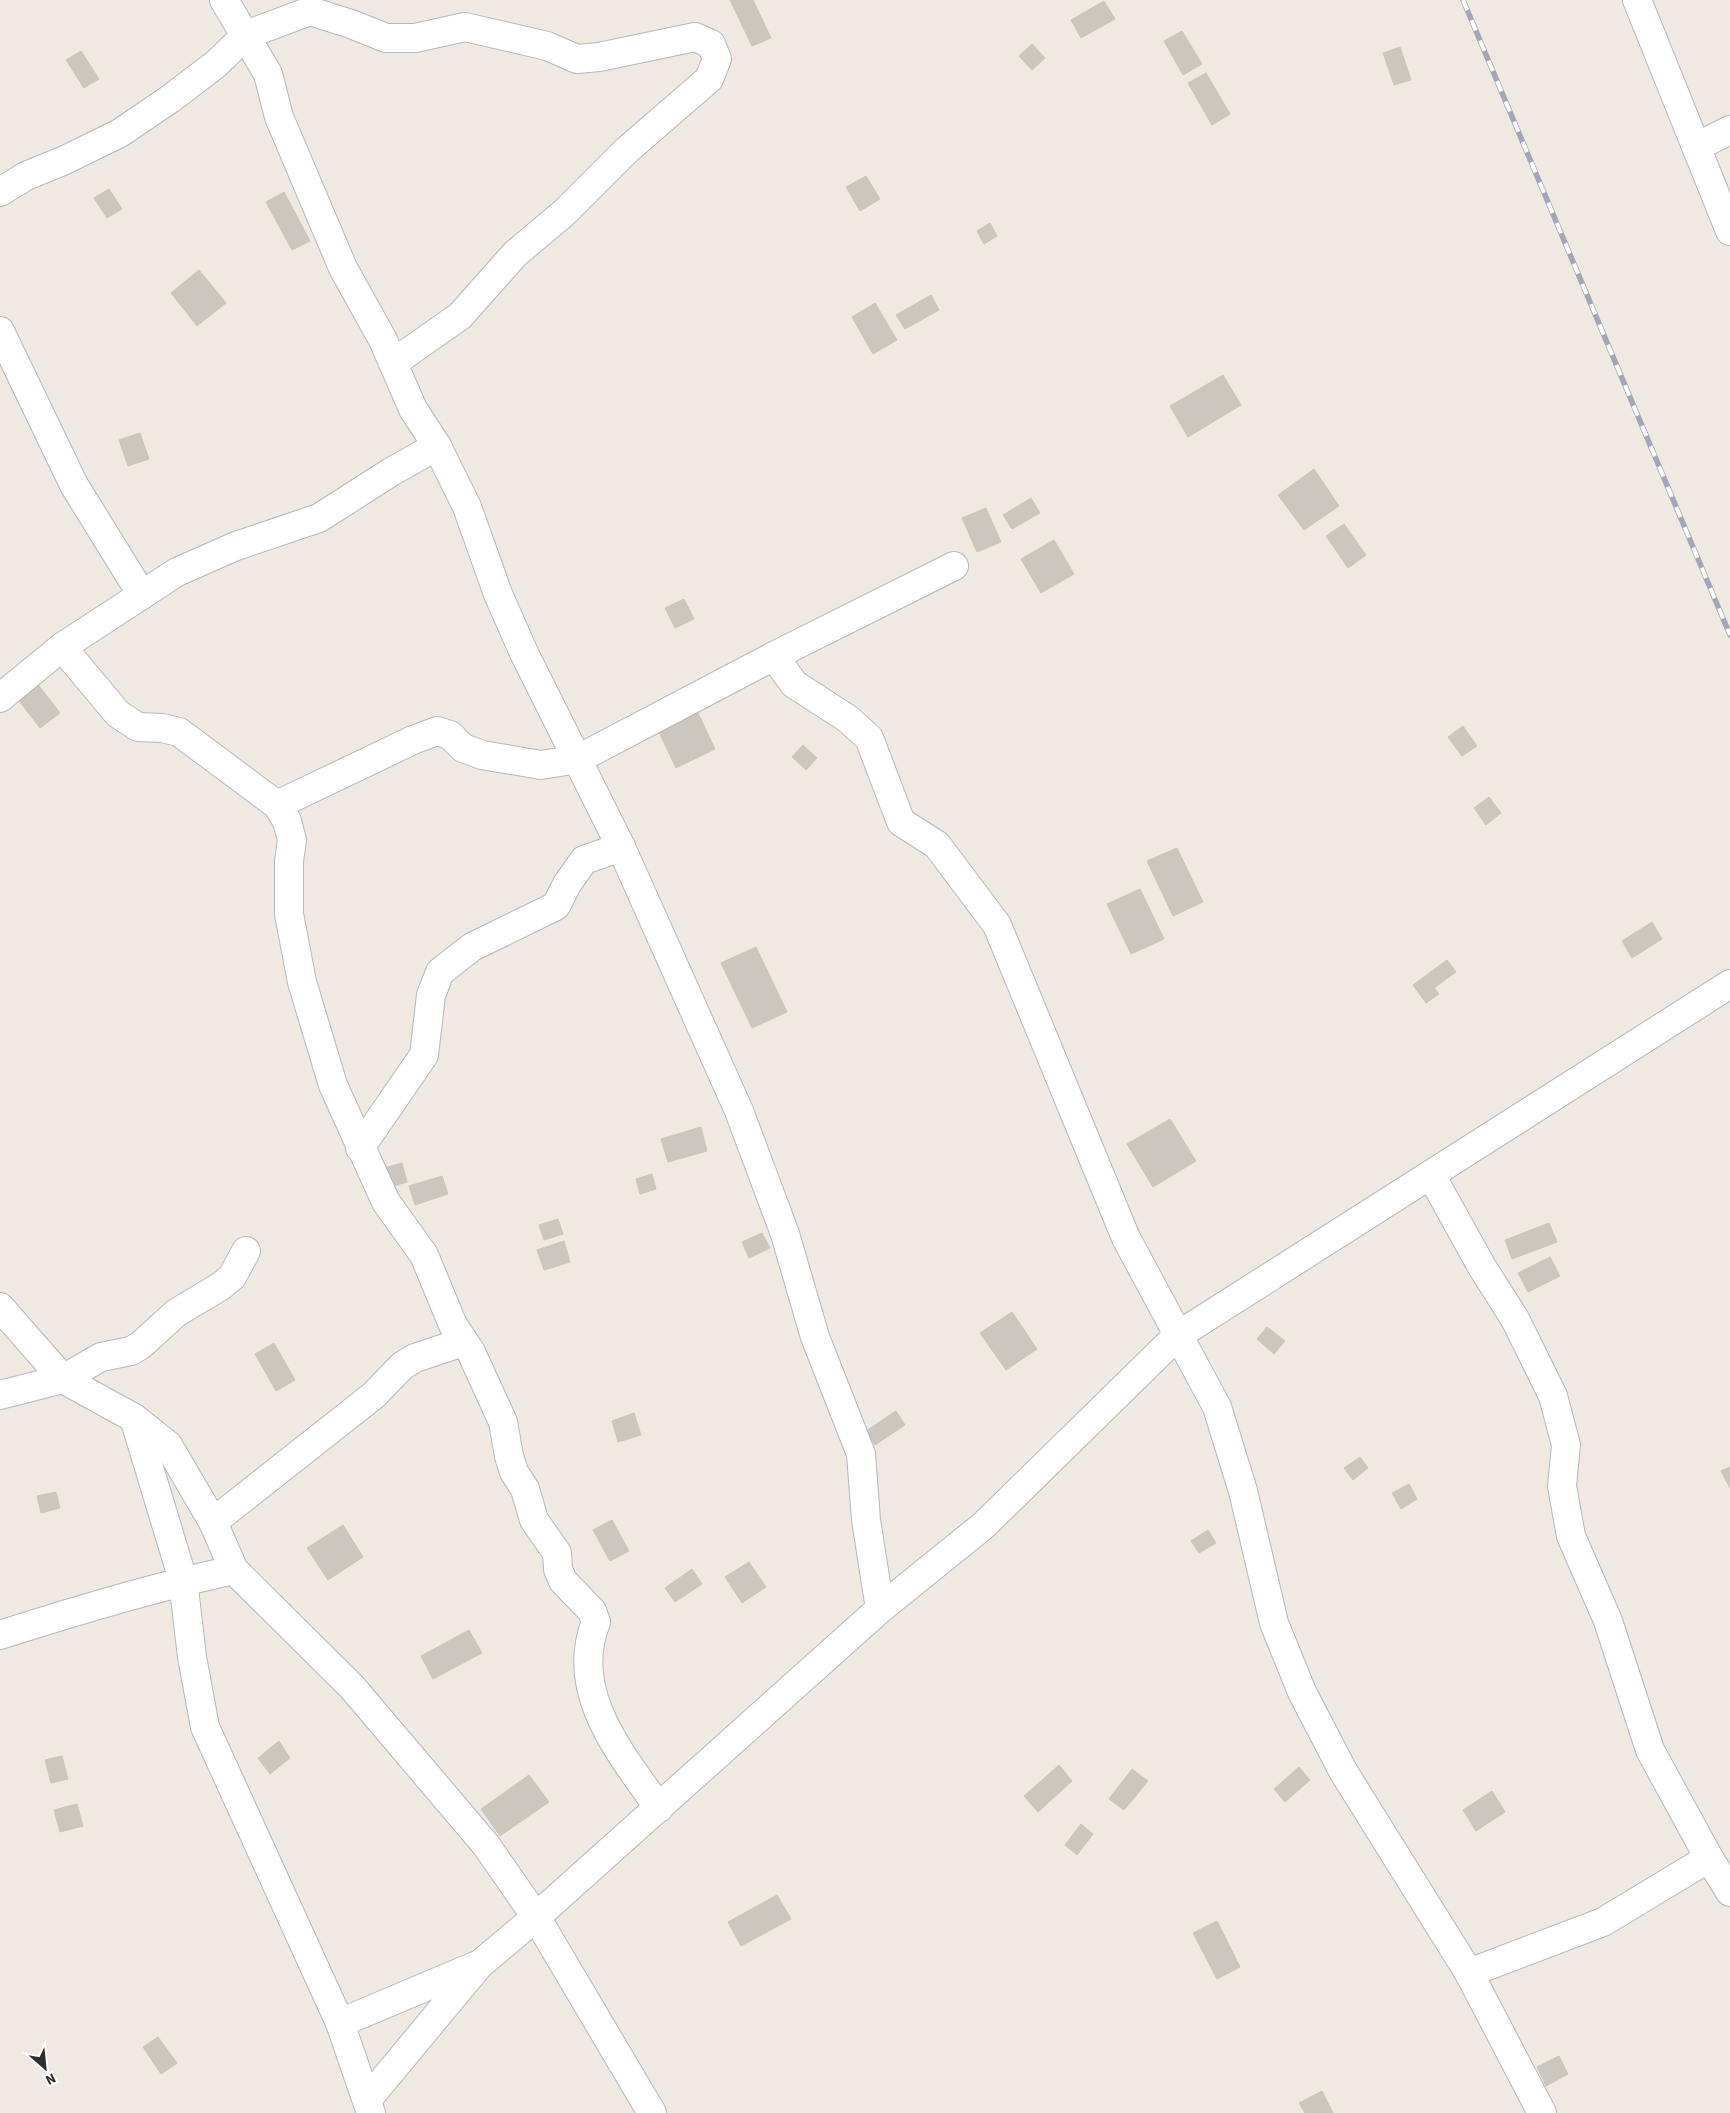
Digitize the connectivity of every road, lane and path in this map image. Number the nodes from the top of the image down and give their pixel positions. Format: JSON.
{"nodes":[{"id":1,"x":224,"y":0,"type":"edge"},
{"id":2,"x":1637,"y":0,"type":"edge"},
{"id":3,"x":246,"y":35,"type":"junction"},
{"id":4,"x":1730,"y":130,"type":"edge"},
{"id":5,"x":1696,"y":146,"type":"junction"},
{"id":6,"x":0,"y":192,"type":"edge"},
{"id":7,"x":1730,"y":231,"type":"edge"},
{"id":8,"x":0,"y":331,"type":"edge"},
{"id":9,"x":393,"y":363,"type":"junction"},
{"id":10,"x":437,"y":446,"type":"junction"},
{"id":11,"x":954,"y":566,"type":"dead end"},
{"id":12,"x":142,"y":595,"type":"junction"},
{"id":13,"x":62,"y":647,"type":"junction"},
{"id":14,"x":774,"y":656,"type":"junction"},
{"id":15,"x":0,"y":698,"type":"edge"},
{"id":16,"x":578,"y":759,"type":"junction"},
{"id":17,"x":277,"y":805,"type":"junction"},
{"id":18,"x":621,"y":846,"type":"junction"},
{"id":19,"x":1730,"y":984,"type":"edge"},
{"id":20,"x":360,"y":1148,"type":"junction"},
{"id":21,"x":1431,"y":1175,"type":"junction"},
{"id":22,"x":246,"y":1251,"type":"dead end"},
{"id":23,"x":0,"y":1307,"type":"edge"},
{"id":24,"x":1177,"y":1336,"type":"junction"},
{"id":25,"x":463,"y":1342,"type":"junction"},
{"id":26,"x":63,"y":1379,"type":"junction"},
{"id":27,"x":0,"y":1395,"type":"edge"},
{"id":28,"x":134,"y":1418,"type":"junction"},
{"id":29,"x":213,"y":1522,"type":"junction"},
{"id":30,"x":234,"y":1570,"type":"junction"},
{"id":31,"x":183,"y":1580,"type":"junction"},
{"id":32,"x":880,"y":1609,"type":"junction"},
{"id":33,"x":0,"y":1635,"type":"edge"},
{"id":34,"x":659,"y":1808,"type":"junction"},
{"id":35,"x":1709,"y":1858,"type":"junction"},
{"id":36,"x":1730,"y":1892,"type":"edge"},
{"id":37,"x":536,"y":1917,"type":"junction"},
{"id":38,"x":479,"y":1964,"type":"junction"},
{"id":39,"x":1469,"y":1973,"type":"junction"},
{"id":40,"x":340,"y":2023,"type":"junction"},
{"id":41,"x":369,"y":2106,"type":"edge"},
{"id":42,"x":652,"y":2113,"type":"edge"},
{"id":43,"x":1542,"y":2113,"type":"edge"}],
"edges":[{"from":1,"to":3,"type":"street"},
{"from":2,"to":5,"type":"street"},
{"from":3,"to":6,"type":"street"},
{"from":3,"to":9,"type":"street"},
{"from":3,"to":9,"type":"street"},
{"from":4,"to":5,"type":"street"},
{"from":5,"to":7,"type":"street"},
{"from":8,"to":12,"type":"street"},
{"from":9,"to":10,"type":"street"},
{"from":10,"to":12,"type":"street"},
{"from":10,"to":16,"type":"street"},
{"from":11,"to":14,"type":"street"},
{"from":12,"to":13,"type":"street"},
{"from":13,"to":15,"type":"street"},
{"from":13,"to":17,"type":"street"},
{"from":14,"to":16,"type":"street"},
{"from":14,"to":24,"type":"street"},
{"from":16,"to":17,"type":"street"},
{"from":16,"to":18,"type":"street"},
{"from":17,"to":20,"type":"street"},
{"from":18,"to":20,"type":"street"},
{"from":18,"to":32,"type":"street"},
{"from":19,"to":21,"type":"street"},
{"from":20,"to":25,"type":"street"},
{"from":21,"to":24,"type":"street"},
{"from":21,"to":35,"type":"street"},
{"from":22,"to":26,"type":"street"},
{"from":23,"to":26,"type":"street"},
{"from":24,"to":32,"type":"street"},
{"from":24,"to":39,"type":"street"},
{"from":25,"to":29,"type":"street"},
{"from":25,"to":34,"type":"street"},
{"from":26,"to":27,"type":"street"},
{"from":26,"to":28,"type":"street"},
{"from":28,"to":29,"type":"street"},
{"from":28,"to":31,"type":"street"},
{"from":29,"to":30,"type":"street"},
{"from":30,"to":31,"type":"street"},
{"from":30,"to":37,"type":"street"},
{"from":31,"to":33,"type":"street"},
{"from":31,"to":40,"type":"street"},
{"from":32,"to":34,"type":"street"},
{"from":34,"to":37,"type":"street"},
{"from":35,"to":36,"type":"street"},
{"from":35,"to":39,"type":"street"},
{"from":37,"to":38,"type":"street"},
{"from":37,"to":42,"type":"street"},
{"from":38,"to":40,"type":"street"},
{"from":38,"to":41,"type":"street"},
{"from":39,"to":43,"type":"street"},
{"from":40,"to":41,"type":"street"}]}
